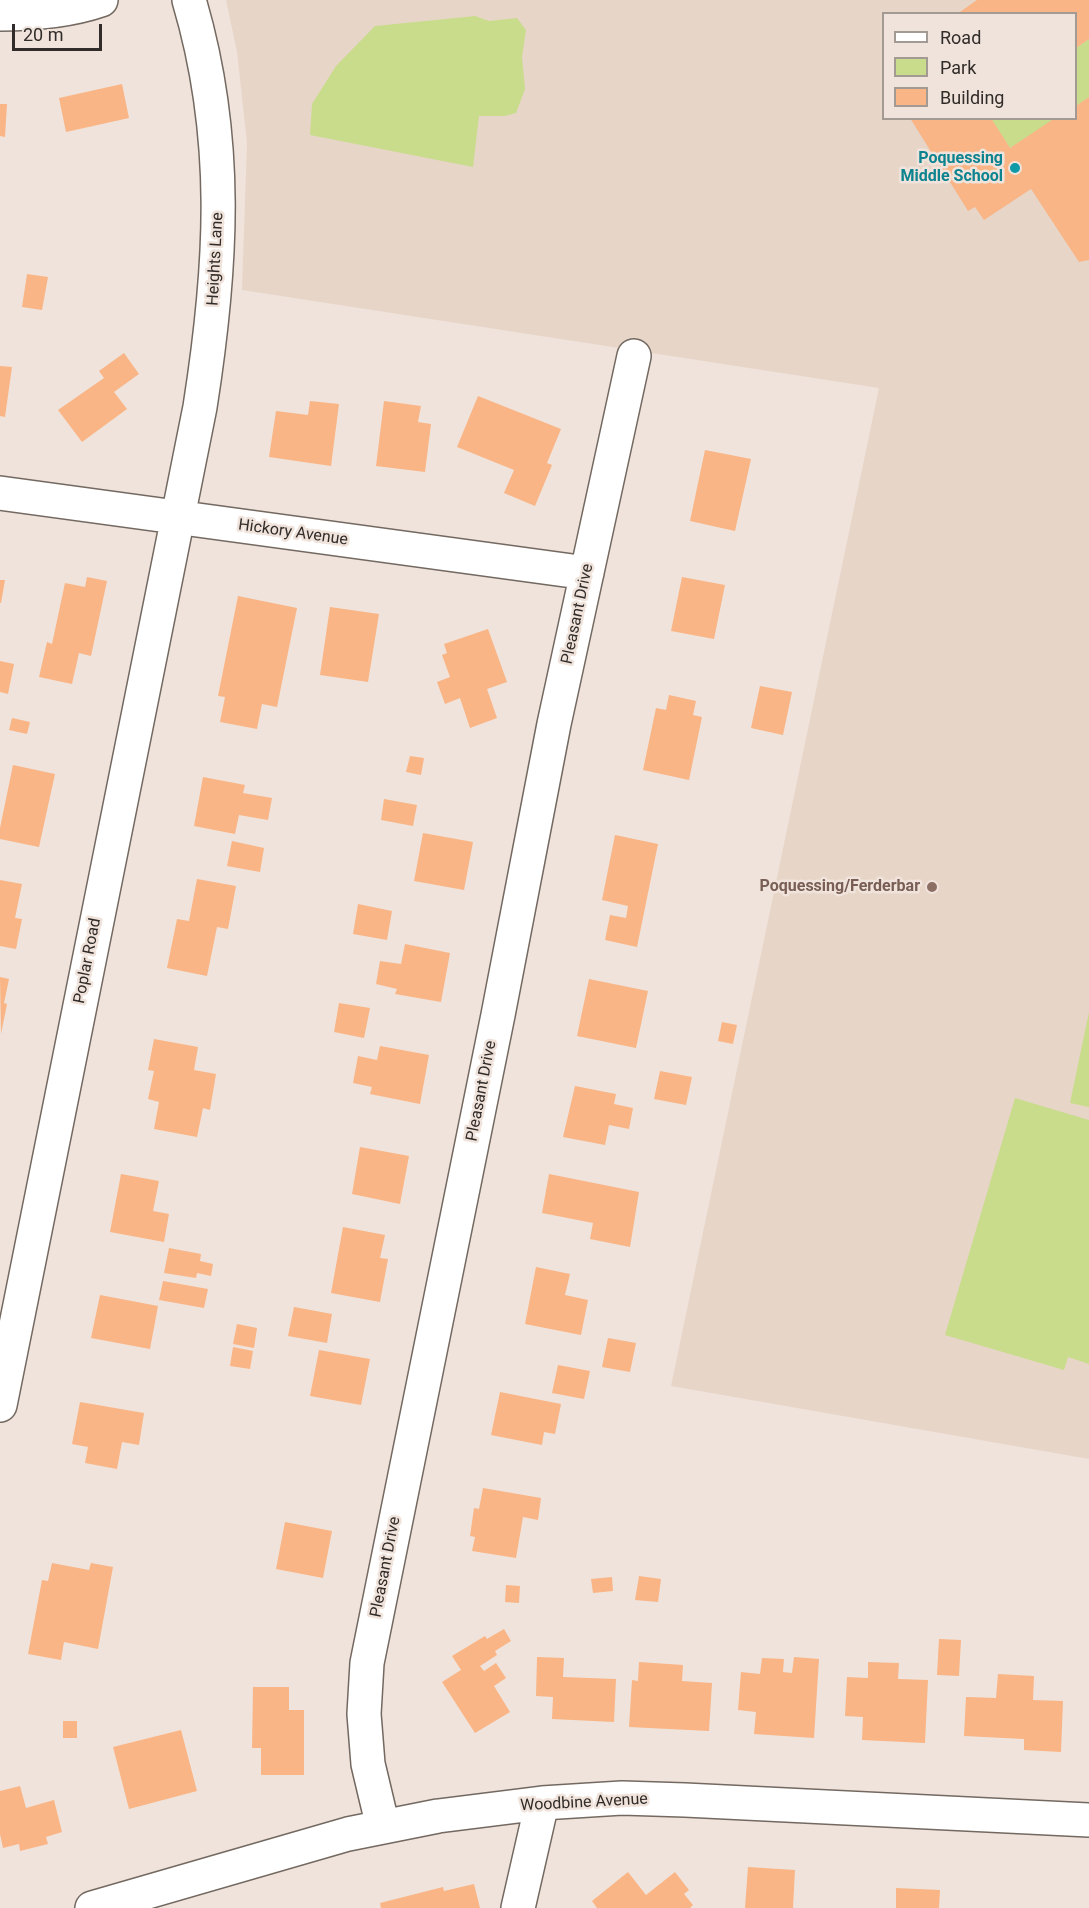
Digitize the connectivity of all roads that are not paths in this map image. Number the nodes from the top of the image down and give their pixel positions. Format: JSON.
{"nodes":[{"id":1,"x":101,"y":0,"type":"edge"},
{"id":2,"x":189,"y":0,"type":"edge"},
{"id":3,"x":0,"y":15,"type":"edge"},
{"id":4,"x":634,"y":356,"type":"dead end"},
{"id":5,"x":0,"y":493,"type":"edge"},
{"id":6,"x":177,"y":517,"type":"junction"},
{"id":7,"x":587,"y":573,"type":"junction"},
{"id":8,"x":0,"y":1405,"type":"edge"},
{"id":9,"x":542,"y":1803,"type":"junction"},
{"id":10,"x":1089,"y":1820,"type":"edge"},
{"id":11,"x":383,"y":1827,"type":"junction"},
{"id":12,"x":92,"y":1908,"type":"edge"},
{"id":13,"x":518,"y":1908,"type":"edge"}],
"edges":[{"from":1,"to":3,"type":"street"},
{"from":2,"to":6,"type":"street","name":"Heights Lane"},
{"from":4,"to":7,"type":"street","name":"Pleasant Drive"},
{"from":5,"to":6,"type":"street","name":"Hickory Avenue"},
{"from":6,"to":7,"type":"street","name":"Hickory Avenue"},
{"from":6,"to":8,"type":"street","name":"Poplar Road"},
{"from":7,"to":11,"type":"street","name":"Pleasant Drive"},
{"from":9,"to":10,"type":"street","name":"Woodbine Avenue"},
{"from":9,"to":11,"type":"street","name":"Woodbine Avenue"},
{"from":9,"to":13,"type":"street"},
{"from":11,"to":12,"type":"street","name":"Woodbine Avenue"}]}
